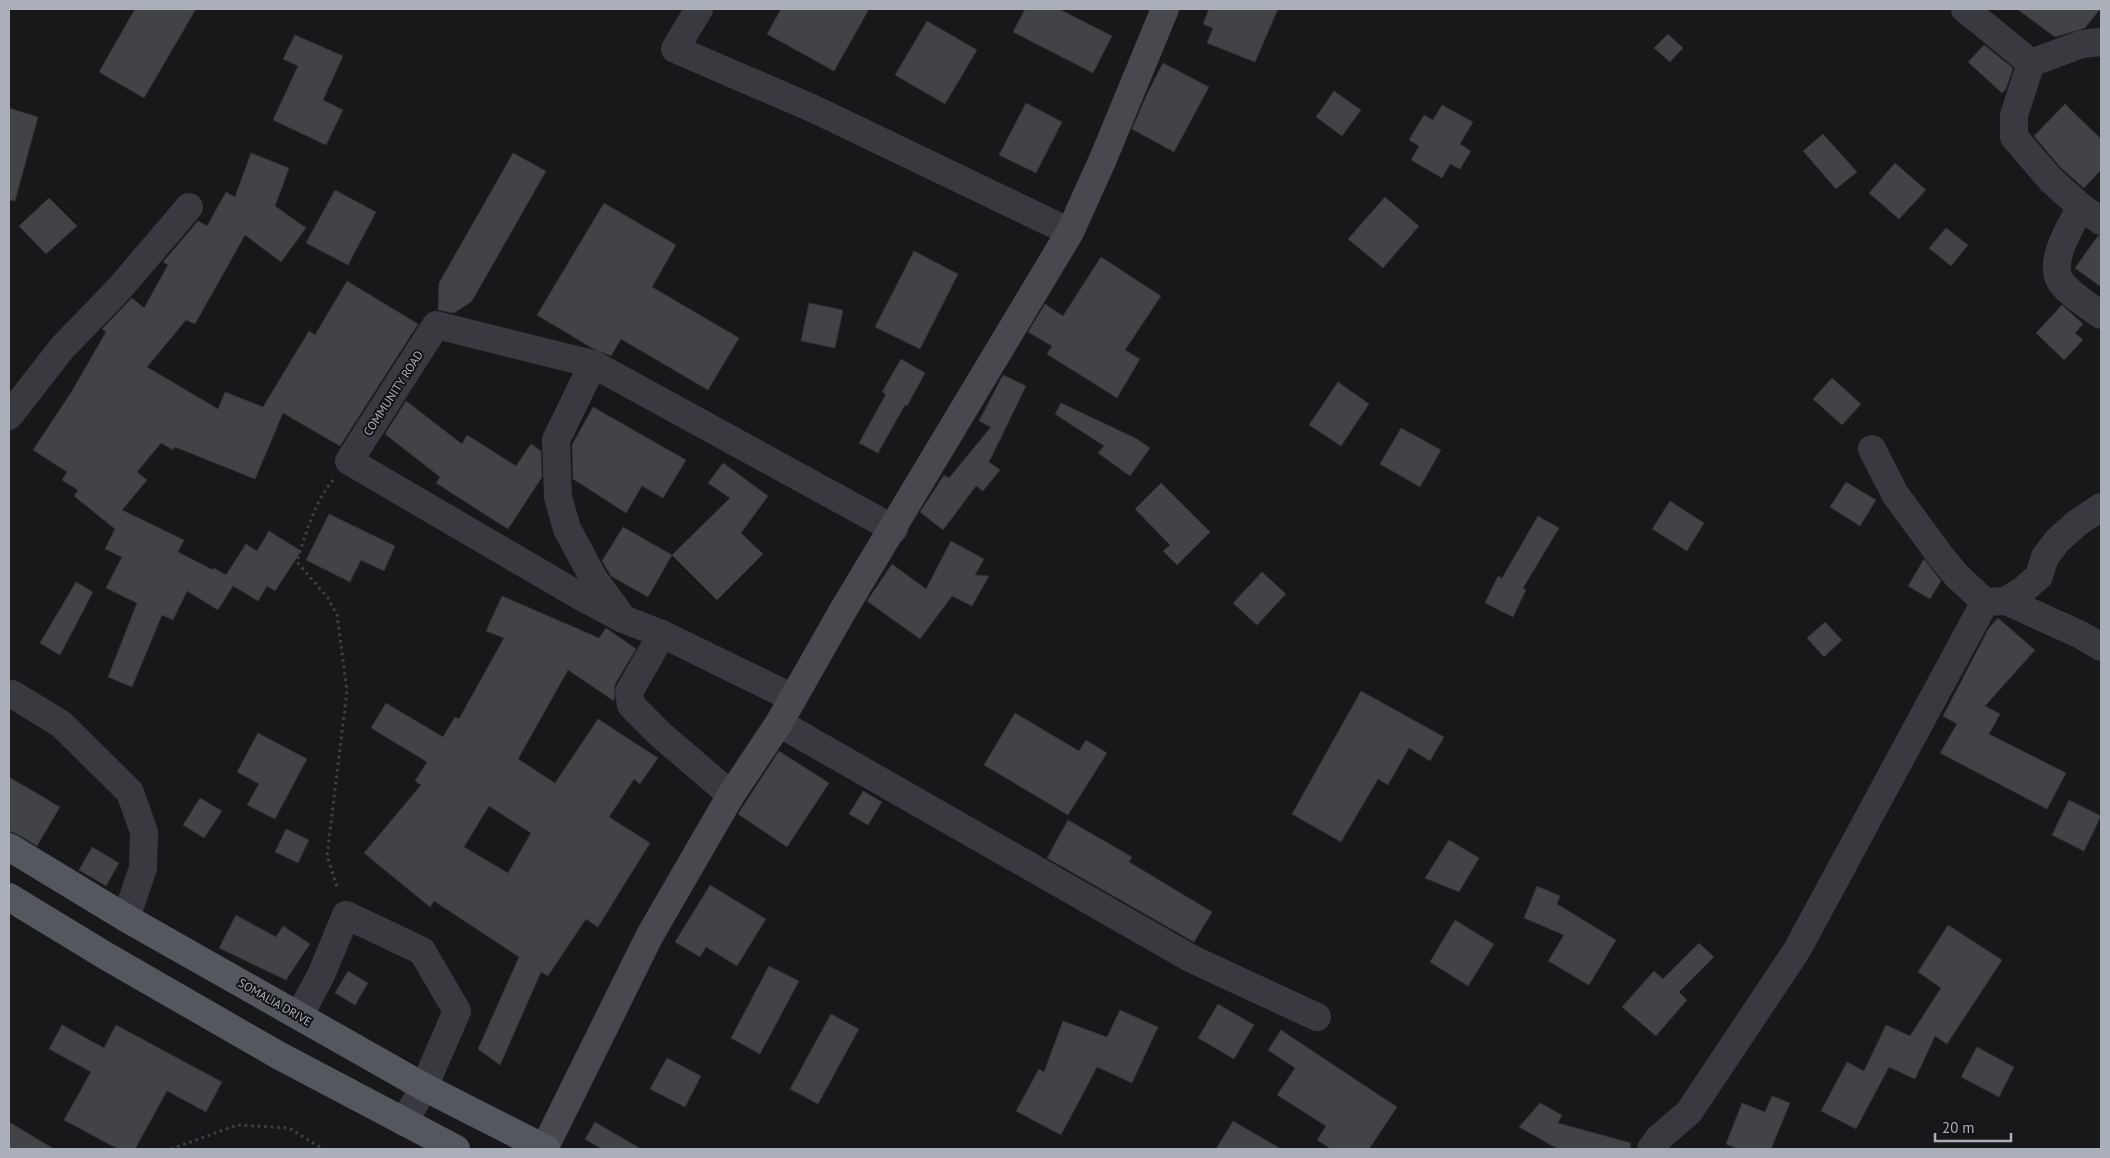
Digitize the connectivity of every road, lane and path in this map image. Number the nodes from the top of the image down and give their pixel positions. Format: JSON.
{"nodes":[{"id":1,"x":698,"y":9,"type":"edge"},
{"id":2,"x":1165,"y":9,"type":"edge"},
{"id":3,"x":1965,"y":9,"type":"edge"},
{"id":4,"x":2101,"y":42,"type":"edge"},
{"id":5,"x":2030,"y":63,"type":"junction"},
{"id":6,"x":189,"y":207,"type":"dead end"},
{"id":7,"x":2091,"y":214,"type":"edge"},
{"id":8,"x":1070,"y":232,"type":"junction"},
{"id":9,"x":2101,"y":315,"type":"edge"},
{"id":10,"x":593,"y":364,"type":"junction"},
{"id":11,"x":9,"y":416,"type":"edge"},
{"id":12,"x":1872,"y":449,"type":"dead end"},
{"id":13,"x":349,"y":461,"type":"junction"},
{"id":14,"x":2101,"y":507,"type":"edge"},
{"id":15,"x":894,"y":529,"type":"junction"},
{"id":16,"x":1995,"y":601,"type":"junction"},
{"id":17,"x":623,"y":619,"type":"junction"},
{"id":18,"x":662,"y":634,"type":"junction"},
{"id":19,"x":2101,"y":647,"type":"edge"},
{"id":20,"x":12,"y":694,"type":"dead end"},
{"id":21,"x":793,"y":698,"type":"junction"},
{"id":22,"x":780,"y":723,"type":"junction"},
{"id":23,"x":731,"y":795,"type":"junction"},
{"id":24,"x":9,"y":847,"type":"edge"},
{"id":25,"x":9,"y":897,"type":"edge"},
{"id":26,"x":346,"y":915,"type":"junction"},
{"id":27,"x":126,"y":918,"type":"junction"},
{"id":28,"x":299,"y":1016,"type":"junction"},
{"id":29,"x":1318,"y":1017,"type":"dead end"},
{"id":30,"x":424,"y":1088,"type":"junction"},
{"id":31,"x":404,"y":1122,"type":"junction"},
{"id":32,"x":171,"y":1149,"type":"edge"},
{"id":33,"x":323,"y":1149,"type":"edge"},
{"id":34,"x":456,"y":1149,"type":"edge"},
{"id":35,"x":545,"y":1149,"type":"edge"},
{"id":36,"x":1650,"y":1149,"type":"edge"}],
"edges":[{"from":1,"to":8,"type":"street"},
{"from":2,"to":8,"type":"street"},
{"from":3,"to":5,"type":"street"},
{"from":4,"to":5,"type":"street"},
{"from":5,"to":7,"type":"street"},
{"from":6,"to":11,"type":"street"},
{"from":7,"to":9,"type":"street"},
{"from":8,"to":15,"type":"street"},
{"from":10,"to":13,"type":"street","name":"COMMUNITY ROAD"},
{"from":10,"to":15,"type":"street"},
{"from":10,"to":17,"type":"street"},
{"from":12,"to":16,"type":"street"},
{"from":13,"to":17,"type":"street"},
{"from":13,"to":26,"type":"path"},
{"from":14,"to":16,"type":"street"},
{"from":15,"to":21,"type":"street"},
{"from":16,"to":19,"type":"street"},
{"from":16,"to":36,"type":"street"},
{"from":17,"to":18,"type":"street"},
{"from":18,"to":21,"type":"street"},
{"from":18,"to":23,"type":"street"},
{"from":20,"to":27,"type":"street"},
{"from":21,"to":22,"type":"street"},
{"from":22,"to":23,"type":"street"},
{"from":22,"to":29,"type":"street"},
{"from":23,"to":35,"type":"street"},
{"from":24,"to":27,"type":"main road","name":"SOMALIA DRIVE"},
{"from":25,"to":31,"type":"main road"},
{"from":26,"to":28,"type":"street"},
{"from":26,"to":30,"type":"street"},
{"from":27,"to":28,"type":"main road","name":"SOMALIA DRIVE"},
{"from":28,"to":30,"type":"main road","name":"SOMALIA DRIVE"},
{"from":30,"to":31,"type":"street"},
{"from":30,"to":35,"type":"main road","name":"SOMALIA DRIVE"},
{"from":31,"to":34,"type":"main road"},
{"from":32,"to":33,"type":"path"}]}
